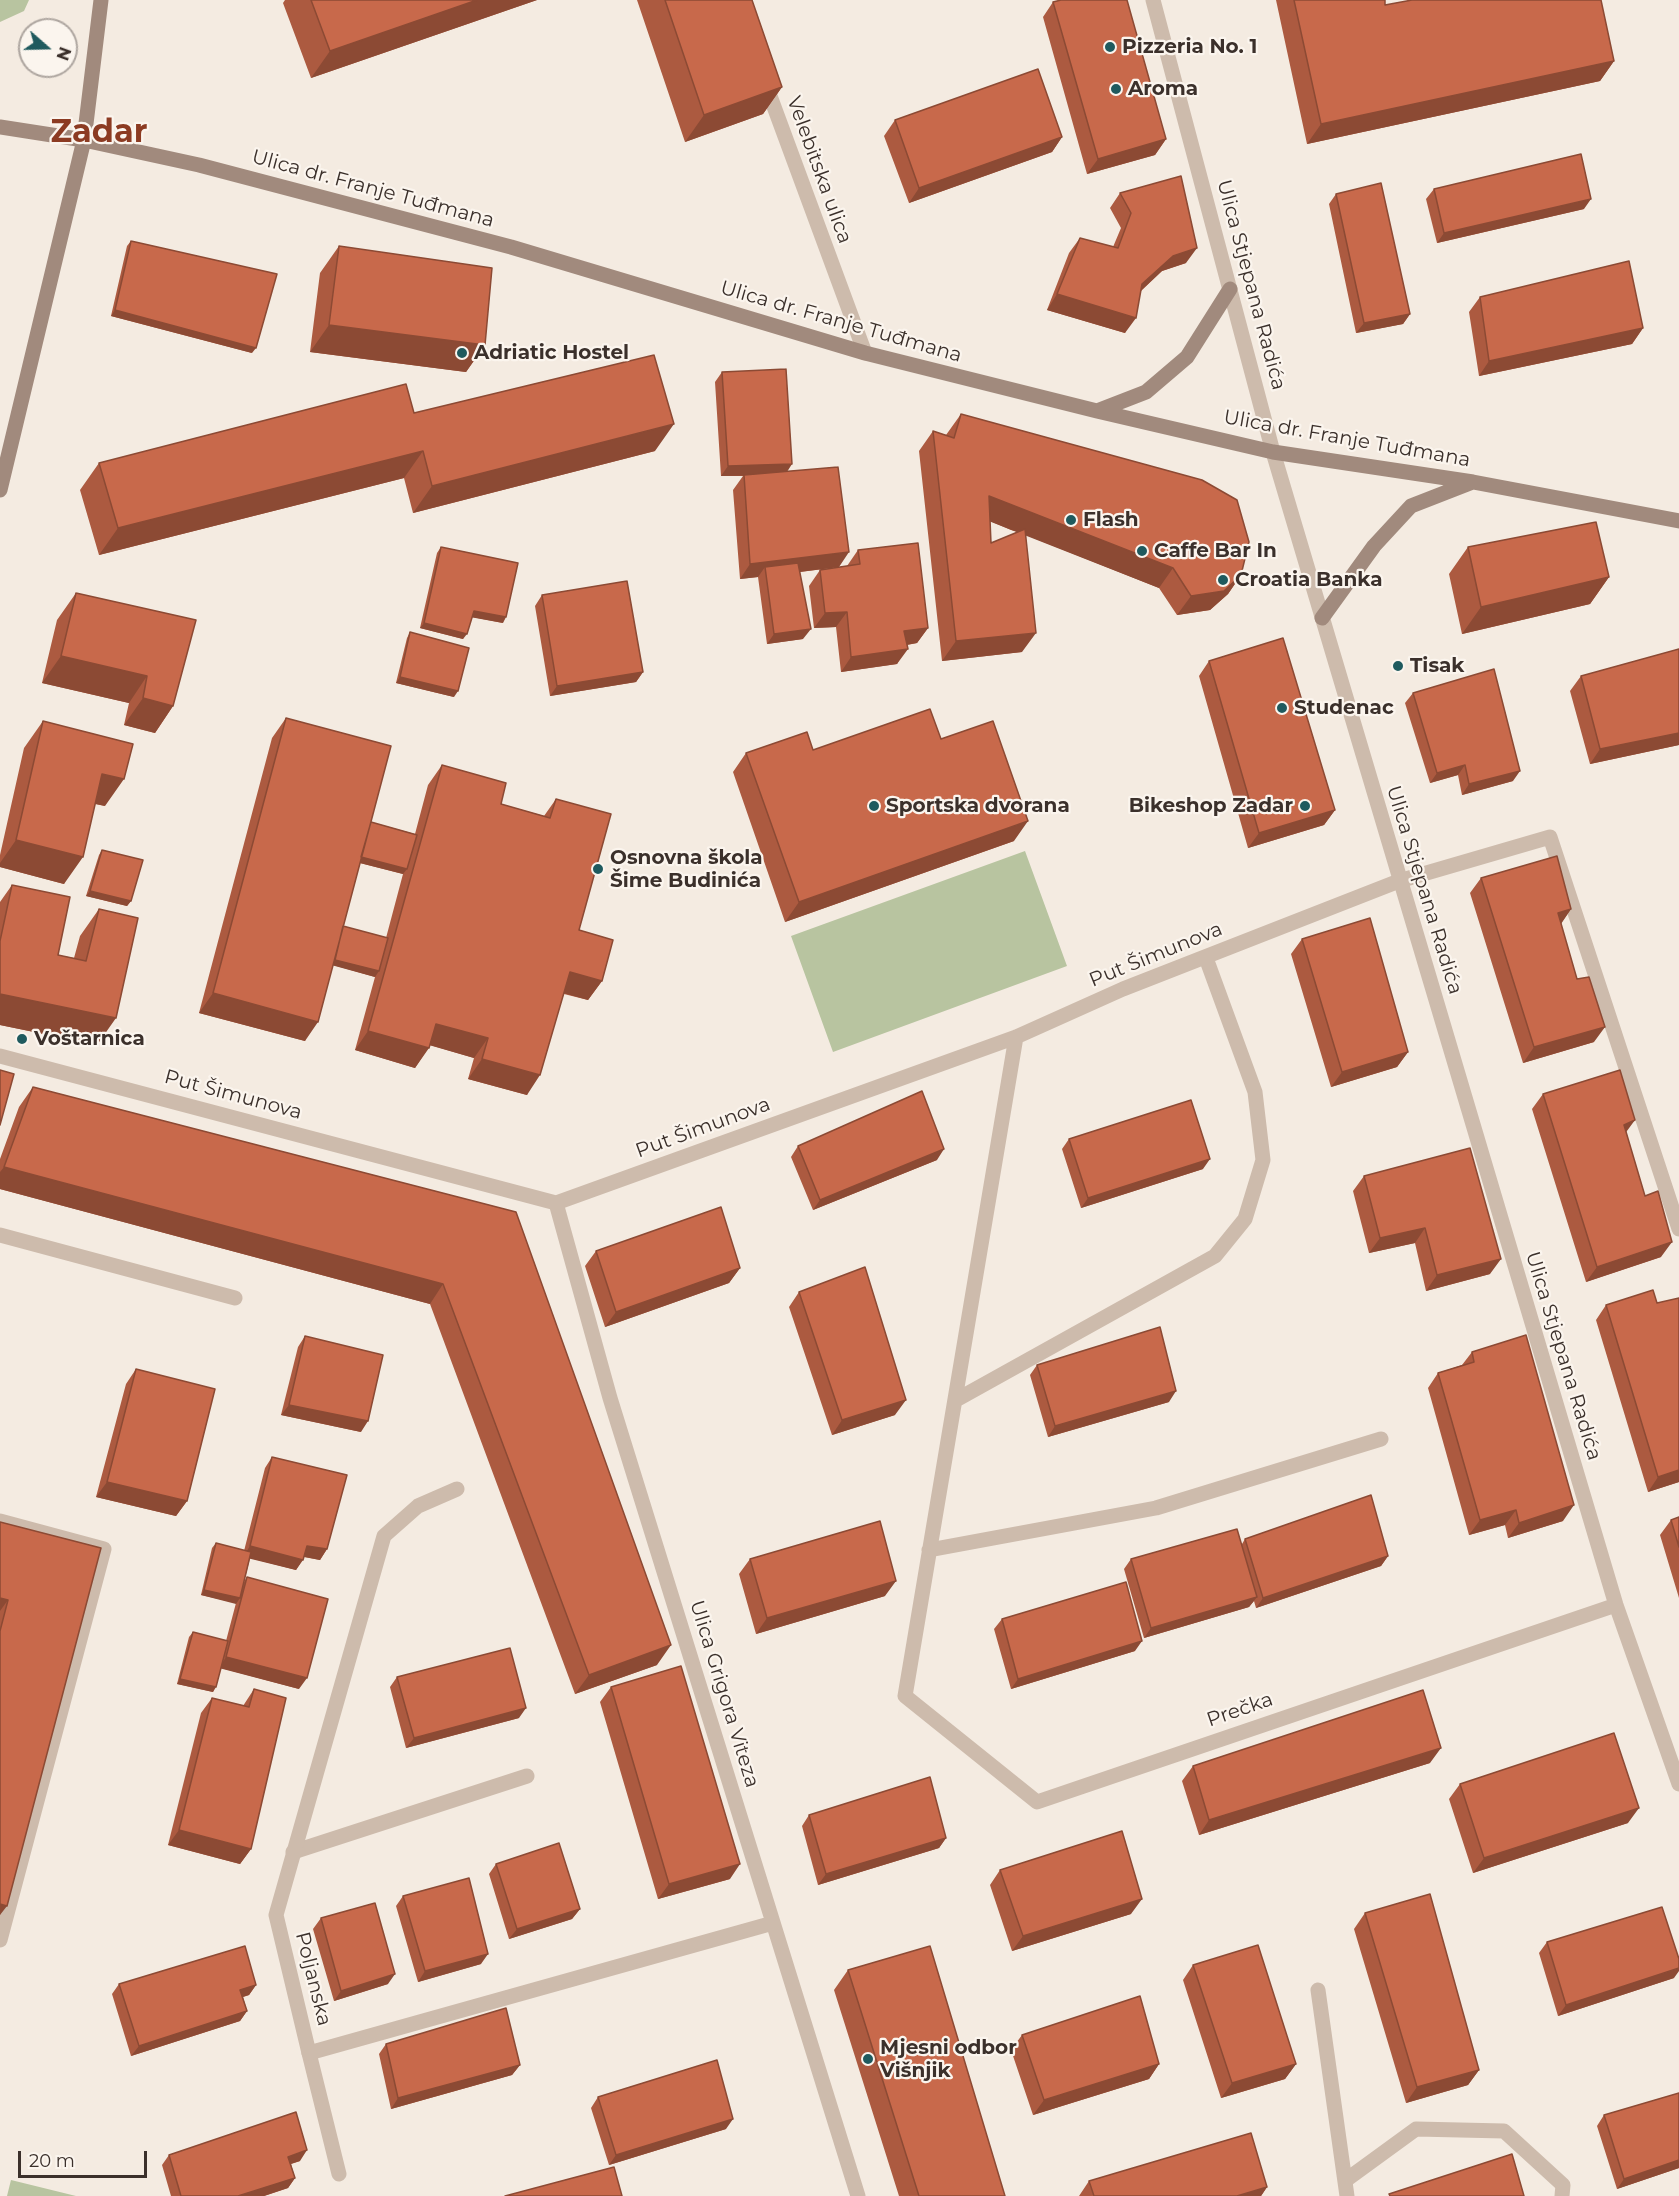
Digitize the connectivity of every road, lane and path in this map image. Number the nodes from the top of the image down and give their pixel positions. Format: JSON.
{"nodes":[{"id":1,"x":101,"y":0,"type":"edge"},
{"id":2,"x":1153,"y":0,"type":"edge"},
{"id":3,"x":759,"y":67,"type":"edge"},
{"id":4,"x":0,"y":127,"type":"edge"},
{"id":5,"x":84,"y":140,"type":"junction"},
{"id":6,"x":1230,"y":289,"type":"junction"},
{"id":7,"x":865,"y":353,"type":"junction"},
{"id":8,"x":1097,"y":411,"type":"junction"},
{"id":9,"x":1272,"y":452,"type":"junction"},
{"id":10,"x":1473,"y":482,"type":"junction"},
{"id":11,"x":0,"y":490,"type":"edge"},
{"id":12,"x":1679,"y":521,"type":"edge"},
{"id":13,"x":1322,"y":618,"type":"junction"},
{"id":14,"x":1400,"y":881,"type":"junction"},
{"id":15,"x":1206,"y":958,"type":"junction"},
{"id":16,"x":1016,"y":1037,"type":"junction"},
{"id":17,"x":0,"y":1056,"type":"edge"},
{"id":18,"x":556,"y":1203,"type":"junction"},
{"id":19,"x":1679,"y":1229,"type":"edge"},
{"id":20,"x":0,"y":1235,"type":"edge"},
{"id":21,"x":235,"y":1298,"type":"dead end"},
{"id":22,"x":956,"y":1400,"type":"junction"},
{"id":23,"x":1381,"y":1439,"type":"dead end"},
{"id":24,"x":457,"y":1489,"type":"dead end"},
{"id":25,"x":0,"y":1521,"type":"edge"},
{"id":26,"x":929,"y":1550,"type":"junction"},
{"id":27,"x":1616,"y":1605,"type":"junction"},
{"id":28,"x":527,"y":1776,"type":"dead end"},
{"id":29,"x":1678,"y":1776,"type":"edge"},
{"id":30,"x":293,"y":1852,"type":"junction"},
{"id":31,"x":773,"y":1923,"type":"junction"},
{"id":32,"x":0,"y":1940,"type":"edge"},
{"id":33,"x":1318,"y":1989,"type":"dead end"},
{"id":34,"x":309,"y":2053,"type":"junction"},
{"id":35,"x":339,"y":2175,"type":"dead end"},
{"id":36,"x":1346,"y":2180,"type":"junction"},
{"id":37,"x":858,"y":2196,"type":"edge"},
{"id":38,"x":1347,"y":2196,"type":"edge"},
{"id":39,"x":1562,"y":2196,"type":"edge"}],
"edges":[{"from":1,"to":5,"type":"main road"},
{"from":2,"to":6,"type":"street","name":"Ulica Stjepana Radića"},
{"from":3,"to":7,"type":"street","name":"Velebitska ulica"},
{"from":4,"to":5,"type":"main road","name":"Ulica dr. Franje Tuđmana"},
{"from":5,"to":7,"type":"main road","name":"Ulica dr. Franje Tuđmana"},
{"from":5,"to":11,"type":"main road"},
{"from":6,"to":8,"type":"main road"},
{"from":6,"to":9,"type":"street","name":"Ulica Stjepana Radića"},
{"from":7,"to":8,"type":"main road","name":"Ulica dr. Franje Tuđmana"},
{"from":8,"to":9,"type":"main road","name":"Ulica dr. Franje Tuđmana"},
{"from":9,"to":10,"type":"main road","name":"Ulica dr. Franje Tuđmana"},
{"from":9,"to":13,"type":"street","name":"Ulica Stjepana Radića"},
{"from":10,"to":12,"type":"main road","name":"Ulica dr. Franje Tuđmana"},
{"from":10,"to":13,"type":"main road"},
{"from":13,"to":14,"type":"street","name":"Ulica Stjepana Radića"},
{"from":14,"to":15,"type":"street","name":"Put Šimunova"},
{"from":14,"to":19,"type":"street","name":"Put Šimunova"},
{"from":14,"to":27,"type":"street","name":"Ulica Stjepana Radića"},
{"from":15,"to":16,"type":"street","name":"Put Šimunova"},
{"from":15,"to":22,"type":"street"},
{"from":16,"to":18,"type":"street","name":"Put Šimunova"},
{"from":16,"to":22,"type":"street"},
{"from":17,"to":18,"type":"street","name":"Put Šimunova"},
{"from":18,"to":31,"type":"street","name":"Ulica Grigora Viteza"},
{"from":20,"to":21,"type":"street"},
{"from":22,"to":26,"type":"street"},
{"from":23,"to":26,"type":"street"},
{"from":24,"to":30,"type":"street","name":"Poljanska"},
{"from":25,"to":32,"type":"street"},
{"from":26,"to":27,"type":"street","name":"Prečka"},
{"from":27,"to":29,"type":"street","name":"Ulica Stjepana Radića"},
{"from":28,"to":30,"type":"street"},
{"from":30,"to":34,"type":"street","name":"Poljanska"},
{"from":31,"to":34,"type":"street","name":"Poljanska"},
{"from":31,"to":37,"type":"street","name":"Ulica Grigora Viteza"},
{"from":33,"to":36,"type":"street"},
{"from":34,"to":35,"type":"street"},
{"from":36,"to":38,"type":"street"},
{"from":36,"to":39,"type":"street"}]}
